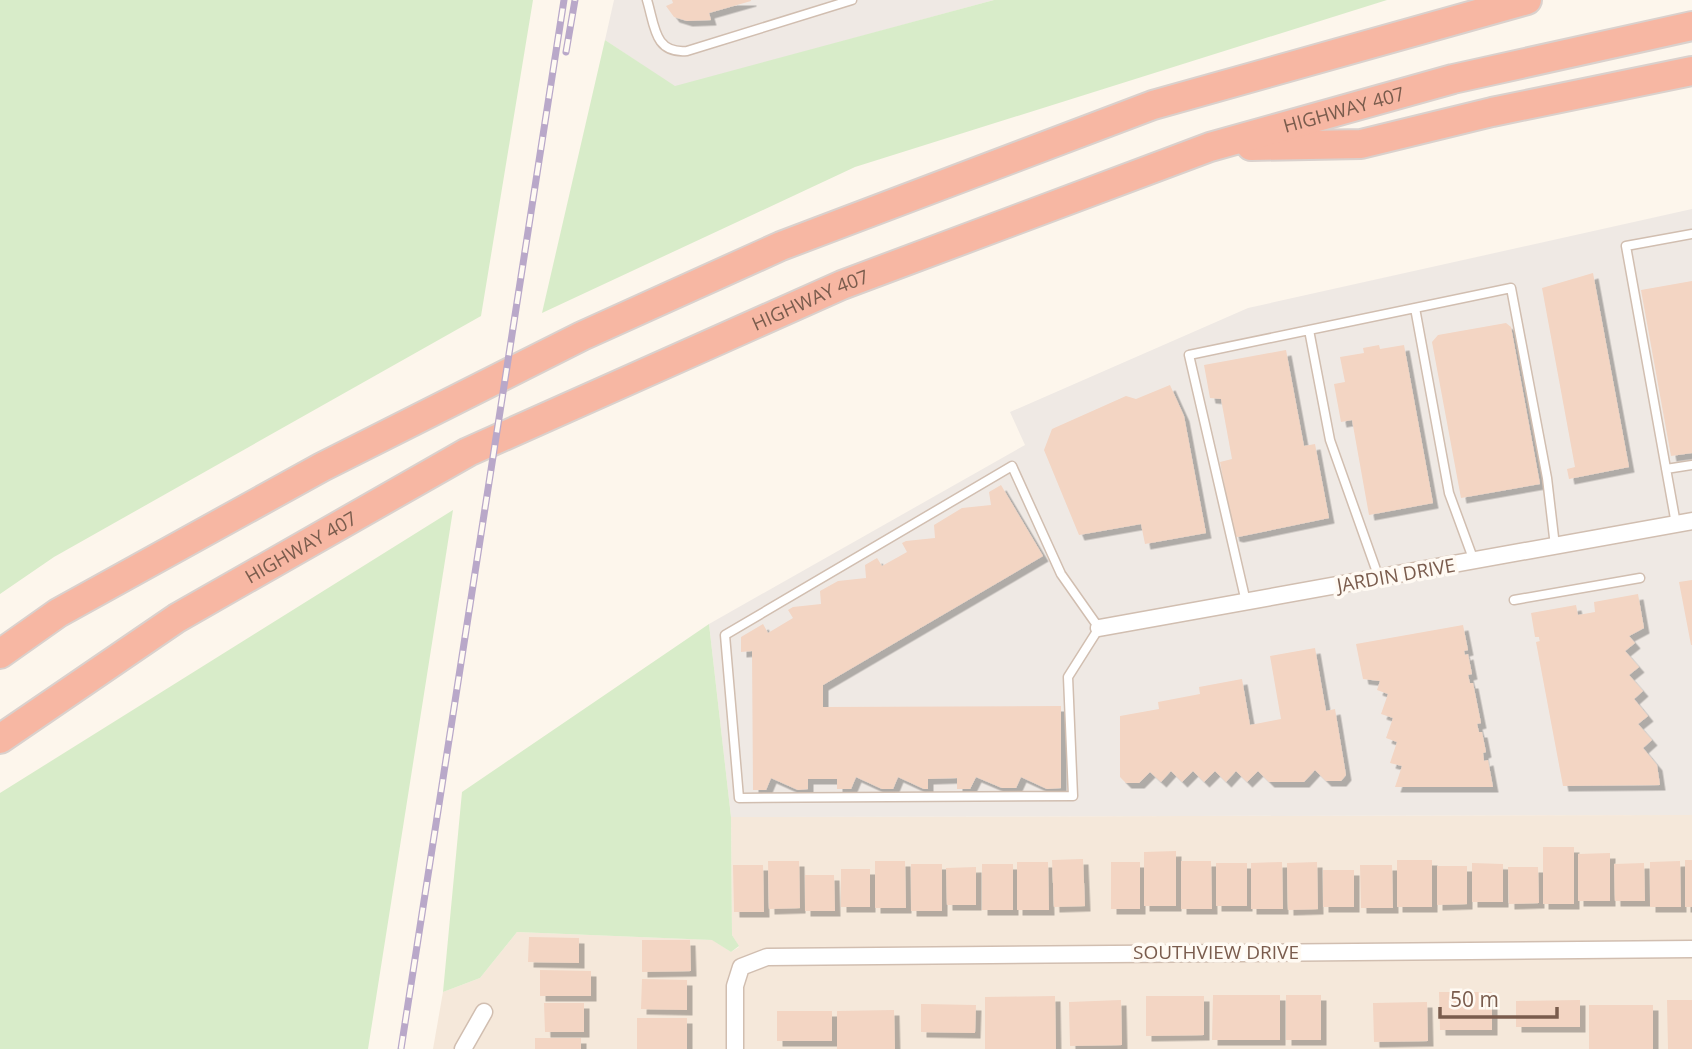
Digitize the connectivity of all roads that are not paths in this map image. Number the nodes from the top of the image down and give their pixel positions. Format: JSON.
{"nodes":[{"id":1,"x":647,"y":0,"type":"edge"},
{"id":2,"x":852,"y":0,"type":"edge"},
{"id":3,"x":1527,"y":0,"type":"edge"},
{"id":4,"x":1692,"y":26,"type":"edge"},
{"id":5,"x":1692,"y":71,"type":"edge"},
{"id":6,"x":1210,"y":147,"type":"junction"},
{"id":7,"x":1692,"y":234,"type":"edge"},
{"id":8,"x":1415,"y":308,"type":"junction"},
{"id":9,"x":1309,"y":330,"type":"junction"},
{"id":10,"x":1692,"y":465,"type":"edge"},
{"id":11,"x":1666,"y":469,"type":"junction"},
{"id":12,"x":1684,"y":523,"type":"edge"},
{"id":13,"x":1555,"y":546,"type":"junction"},
{"id":14,"x":1474,"y":561,"type":"junction"},
{"id":15,"x":1379,"y":578,"type":"junction"},
{"id":16,"x":1640,"y":578,"type":"dead end"},
{"id":17,"x":1514,"y":600,"type":"dead end"},
{"id":18,"x":1245,"y":602,"type":"junction"},
{"id":19,"x":1099,"y":628,"type":"junction"},
{"id":20,"x":0,"y":654,"type":"edge"},
{"id":21,"x":0,"y":739,"type":"edge"},
{"id":22,"x":1692,"y":949,"type":"edge"},
{"id":23,"x":484,"y":1012,"type":"dead end"},
{"id":24,"x":463,"y":1049,"type":"edge"},
{"id":25,"x":735,"y":1049,"type":"edge"}],
"edges":[{"from":1,"to":2,"type":"lane"},
{"from":3,"to":20,"type":"highway"},
{"from":4,"to":6,"type":"highway","name":"HIGHWAY 407"},
{"from":5,"to":6,"type":"highway"},
{"from":6,"to":21,"type":"highway","name":"HIGHWAY 407"},
{"from":7,"to":11,"type":"lane"},
{"from":8,"to":9,"type":"lane"},
{"from":8,"to":13,"type":"lane"},
{"from":8,"to":14,"type":"lane"},
{"from":9,"to":15,"type":"lane"},
{"from":9,"to":18,"type":"lane"},
{"from":10,"to":11,"type":"lane"},
{"from":11,"to":12,"type":"lane"},
{"from":12,"to":13,"type":"street","name":"JARDIN DRIVE"},
{"from":13,"to":14,"type":"street","name":"JARDIN DRIVE"},
{"from":14,"to":15,"type":"street","name":"JARDIN DRIVE"},
{"from":15,"to":18,"type":"street","name":"JARDIN DRIVE"},
{"from":16,"to":17,"type":"lane"},
{"from":18,"to":19,"type":"street","name":"JARDIN DRIVE"},
{"from":19,"to":19,"type":"lane"},
{"from":22,"to":25,"type":"street","name":"SOUTHVIEW DRIVE"},
{"from":23,"to":24,"type":"street"}]}
